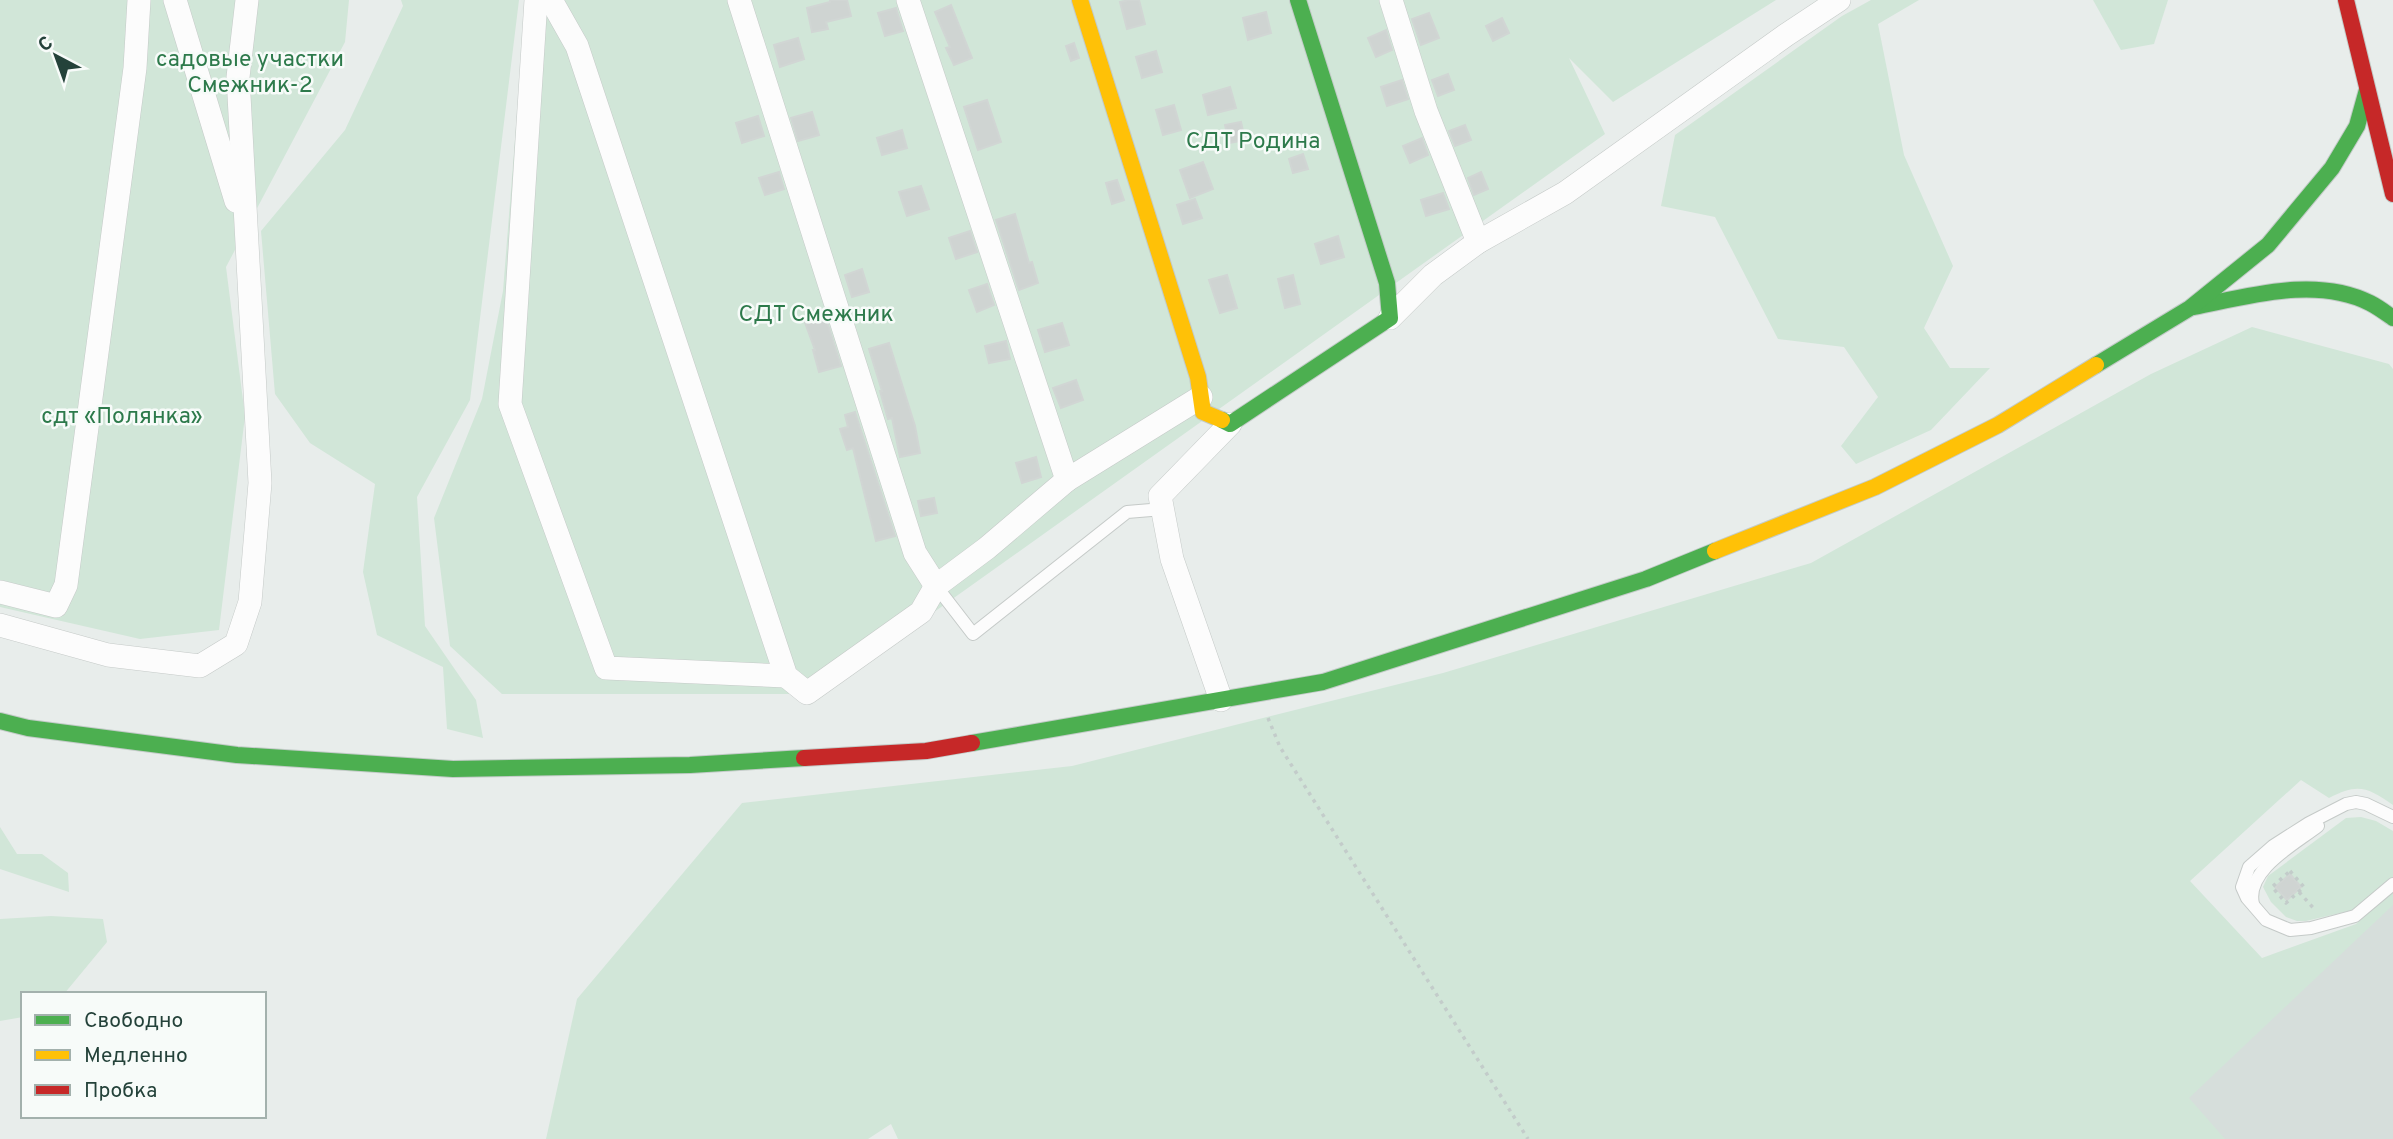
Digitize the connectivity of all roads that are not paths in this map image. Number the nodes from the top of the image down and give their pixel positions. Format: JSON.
{"nodes":[{"id":1,"x":139,"y":0,"type":"edge"},
{"id":2,"x":175,"y":0,"type":"edge"},
{"id":3,"x":247,"y":0,"type":"edge"},
{"id":4,"x":536,"y":0,"type":"edge"},
{"id":5,"x":551,"y":0,"type":"edge"},
{"id":6,"x":739,"y":0,"type":"edge"},
{"id":7,"x":908,"y":0,"type":"edge"},
{"id":8,"x":1080,"y":0,"type":"edge"},
{"id":9,"x":1298,"y":0,"type":"edge"},
{"id":10,"x":1391,"y":0,"type":"edge"},
{"id":11,"x":1839,"y":0,"type":"edge"},
{"id":12,"x":2346,"y":0,"type":"edge"},
{"id":13,"x":2367,"y":90,"type":"junction"},
{"id":14,"x":2393,"y":194,"type":"edge"},
{"id":15,"x":247,"y":236,"type":"junction"},
{"id":16,"x":1478,"y":242,"type":"junction"},
{"id":17,"x":2190,"y":308,"type":"junction"},
{"id":18,"x":1390,"y":318,"type":"junction"},
{"id":19,"x":2393,"y":318,"type":"edge"},
{"id":20,"x":1201,"y":397,"type":"junction"},
{"id":21,"x":1230,"y":424,"type":"junction"},
{"id":22,"x":1067,"y":480,"type":"junction"},
{"id":23,"x":1163,"y":509,"type":"junction"},
{"id":24,"x":936,"y":586,"type":"junction"},
{"id":25,"x":0,"y":592,"type":"edge"},
{"id":26,"x":0,"y":625,"type":"edge"},
{"id":27,"x":786,"y":676,"type":"junction"},
{"id":28,"x":1221,"y":700,"type":"junction"},
{"id":29,"x":0,"y":721,"type":"edge"},
{"id":30,"x":2393,"y":817,"type":"edge"},
{"id":31,"x":2393,"y":884,"type":"edge"}],
"edges":[{"from":1,"to":25,"type":"street"},
{"from":2,"to":15,"type":"street"},
{"from":3,"to":15,"type":"street"},
{"from":4,"to":27,"type":"street"},
{"from":5,"to":27,"type":"street"},
{"from":6,"to":24,"type":"street"},
{"from":7,"to":22,"type":"street"},
{"from":8,"to":20,"type":"main road"},
{"from":9,"to":18,"type":"main road"},
{"from":10,"to":16,"type":"street"},
{"from":11,"to":16,"type":"street"},
{"from":12,"to":13,"type":"main road"},
{"from":13,"to":14,"type":"main road"},
{"from":13,"to":17,"type":"main road"},
{"from":15,"to":26,"type":"street"},
{"from":16,"to":18,"type":"street"},
{"from":17,"to":19,"type":"main road"},
{"from":17,"to":28,"type":"main road"},
{"from":18,"to":21,"type":"main road"},
{"from":20,"to":21,"type":"main road"},
{"from":20,"to":22,"type":"street"},
{"from":21,"to":23,"type":"street"},
{"from":22,"to":24,"type":"street"},
{"from":23,"to":24,"type":"lane"},
{"from":23,"to":28,"type":"street"},
{"from":24,"to":27,"type":"street"},
{"from":28,"to":29,"type":"main road"},
{"from":30,"to":31,"type":"lane"}]}
